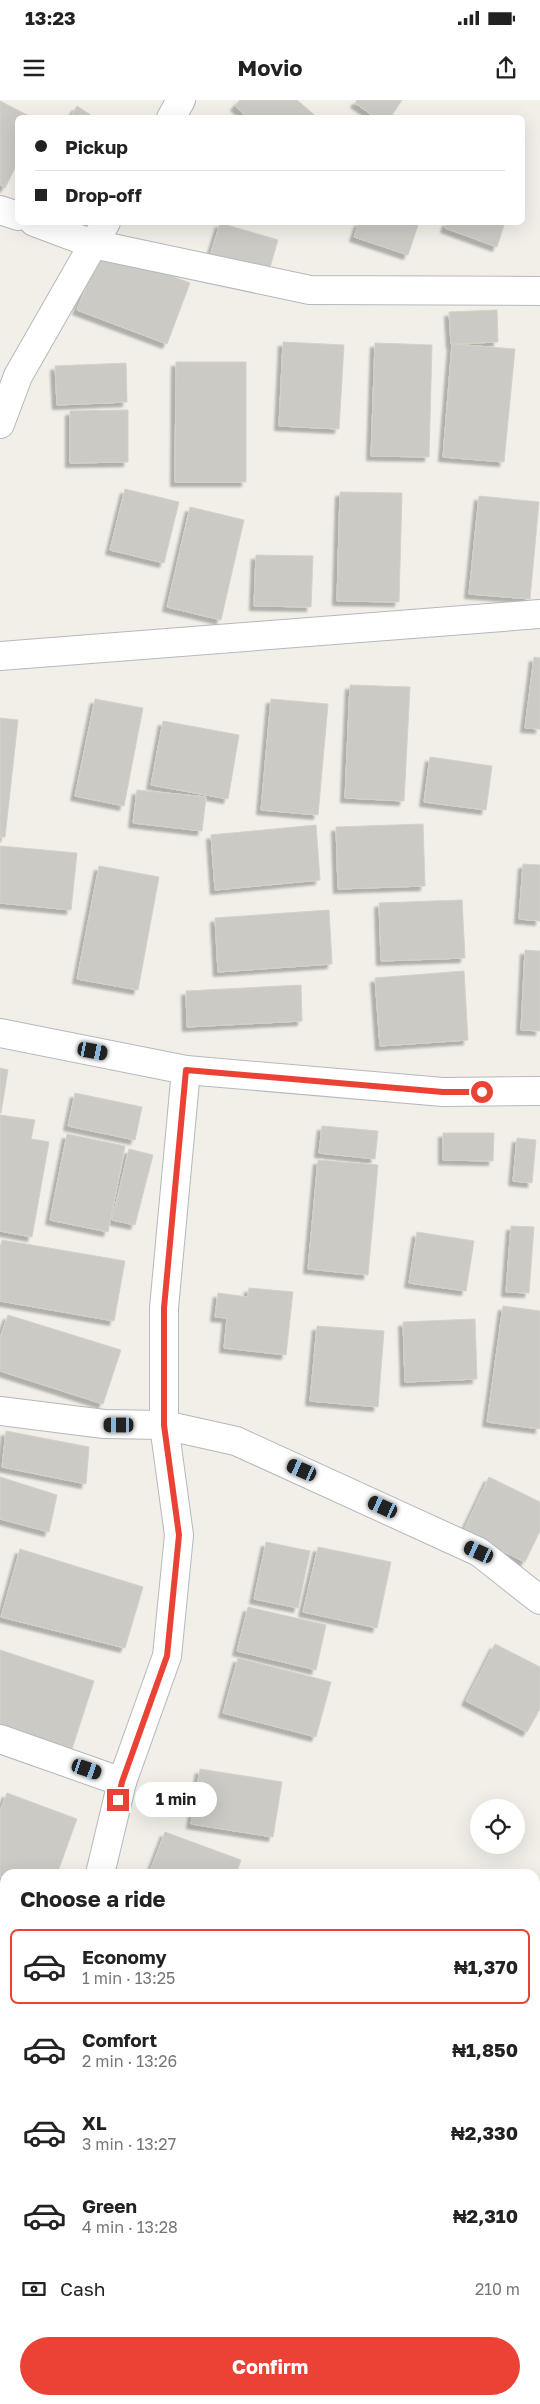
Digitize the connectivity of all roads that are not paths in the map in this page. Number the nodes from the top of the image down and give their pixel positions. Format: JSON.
{"nodes":[{"id":1,"x":181,"y":100,"type":"edge"},
{"id":2,"x":173,"y":115,"type":"edge"},
{"id":3,"x":0,"y":210,"type":"edge"},
{"id":4,"x":15,"y":215,"type":"edge"},
{"id":5,"x":52,"y":225,"type":"edge"},
{"id":6,"x":100,"y":233,"type":"edge"},
{"id":7,"x":540,"y":292,"type":"edge"},
{"id":8,"x":0,"y":424,"type":"edge"},
{"id":9,"x":540,"y":614,"type":"edge"},
{"id":10,"x":0,"y":656,"type":"edge"},
{"id":11,"x":0,"y":1033,"type":"edge"},
{"id":12,"x":186,"y":1070,"type":"junction"},
{"id":13,"x":540,"y":1092,"type":"edge"},
{"id":14,"x":0,"y":1411,"type":"edge"},
{"id":15,"x":164,"y":1425,"type":"junction"},
{"id":16,"x":540,"y":1600,"type":"edge"},
{"id":17,"x":0,"y":1739,"type":"edge"},
{"id":18,"x":122,"y":1782,"type":"junction"},
{"id":19,"x":101,"y":1869,"type":"edge"}],
"edges":[{"from":1,"to":2,"type":"street"},
{"from":3,"to":4,"type":"street"},
{"from":5,"to":6,"type":"street"},
{"from":6,"to":7,"type":"street"},
{"from":6,"to":8,"type":"street"},
{"from":9,"to":10,"type":"street"},
{"from":11,"to":12,"type":"street"},
{"from":12,"to":13,"type":"street"},
{"from":12,"to":15,"type":"street"},
{"from":14,"to":15,"type":"street"},
{"from":15,"to":16,"type":"street"},
{"from":15,"to":18,"type":"street"},
{"from":17,"to":18,"type":"street"},
{"from":18,"to":19,"type":"street"}]}
